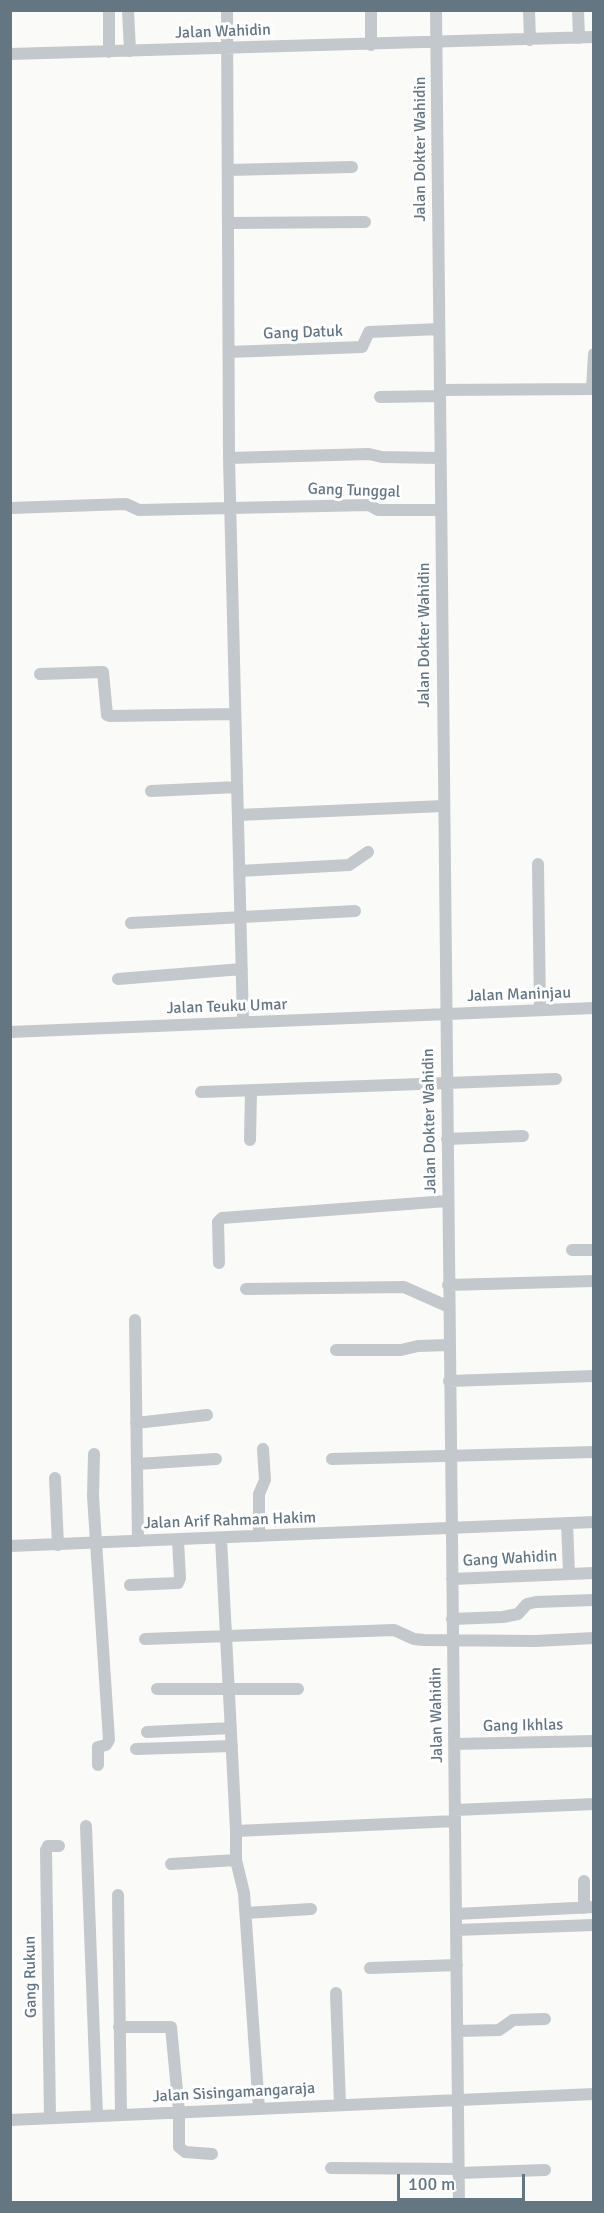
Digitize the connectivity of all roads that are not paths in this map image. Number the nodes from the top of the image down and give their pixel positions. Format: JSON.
{"nodes":[{"id":1,"x":109,"y":10,"type":"edge"},
{"id":2,"x":128,"y":10,"type":"edge"},
{"id":3,"x":227,"y":10,"type":"edge"},
{"id":4,"x":371,"y":10,"type":"edge"},
{"id":5,"x":436,"y":10,"type":"edge"},
{"id":6,"x":529,"y":10,"type":"edge"},
{"id":7,"x":578,"y":10,"type":"edge"},
{"id":8,"x":594,"y":37,"type":"edge"},
{"id":9,"x":579,"y":38,"type":"junction"},
{"id":10,"x":530,"y":40,"type":"junction"},
{"id":11,"x":437,"y":43,"type":"junction"},
{"id":12,"x":371,"y":45,"type":"junction"},
{"id":13,"x":228,"y":49,"type":"junction"},
{"id":14,"x":130,"y":51,"type":"junction"},
{"id":15,"x":109,"y":52,"type":"junction"},
{"id":16,"x":10,"y":54,"type":"edge"},
{"id":17,"x":352,"y":167,"type":"dead end"},
{"id":18,"x":228,"y":170,"type":"junction"},
{"id":19,"x":365,"y":222,"type":"dead end"},
{"id":20,"x":228,"y":224,"type":"junction"},
{"id":21,"x":439,"y":329,"type":"junction"},
{"id":22,"x":229,"y":352,"type":"junction"},
{"id":23,"x":594,"y":354,"type":"edge"},
{"id":24,"x":593,"y":389,"type":"edge"},
{"id":25,"x":440,"y":393,"type":"junction"},
{"id":26,"x":380,"y":397,"type":"dead end"},
{"id":27,"x":229,"y":458,"type":"junction"},
{"id":28,"x":440,"y":458,"type":"junction"},
{"id":29,"x":230,"y":507,"type":"junction"},
{"id":30,"x":10,"y":508,"type":"edge"},
{"id":31,"x":441,"y":510,"type":"junction"},
{"id":32,"x":40,"y":674,"type":"dead end"},
{"id":33,"x":235,"y":714,"type":"junction"},
{"id":34,"x":237,"y":787,"type":"junction"},
{"id":35,"x":151,"y":791,"type":"dead end"},
{"id":36,"x":443,"y":806,"type":"junction"},
{"id":37,"x":238,"y":815,"type":"junction"},
{"id":38,"x":368,"y":852,"type":"dead end"},
{"id":39,"x":538,"y":864,"type":"dead end"},
{"id":40,"x":239,"y":872,"type":"junction"},
{"id":41,"x":355,"y":911,"type":"dead end"},
{"id":42,"x":241,"y":919,"type":"junction"},
{"id":43,"x":131,"y":923,"type":"dead end"},
{"id":44,"x":242,"y":969,"type":"junction"},
{"id":45,"x":118,"y":979,"type":"dead end"},
{"id":46,"x":594,"y":1008,"type":"edge"},
{"id":47,"x":540,"y":1010,"type":"junction"},
{"id":48,"x":445,"y":1014,"type":"junction"},
{"id":49,"x":243,"y":1022,"type":"junction"},
{"id":50,"x":10,"y":1032,"type":"edge"},
{"id":51,"x":556,"y":1079,"type":"dead end"},
{"id":52,"x":446,"y":1085,"type":"junction"},
{"id":53,"x":251,"y":1091,"type":"junction"},
{"id":54,"x":201,"y":1092,"type":"dead end"},
{"id":55,"x":523,"y":1137,"type":"dead end"},
{"id":56,"x":447,"y":1139,"type":"junction"},
{"id":57,"x":250,"y":1140,"type":"dead end"},
{"id":58,"x":447,"y":1201,"type":"junction"},
{"id":59,"x":447,"y":1228,"type":"joint"},
{"id":60,"x":572,"y":1250,"type":"dead end"},
{"id":61,"x":594,"y":1250,"type":"edge"},
{"id":62,"x":219,"y":1263,"type":"dead end"},
{"id":63,"x":594,"y":1281,"type":"edge"},
{"id":64,"x":448,"y":1285,"type":"junction"},
{"id":65,"x":246,"y":1289,"type":"dead end"},
{"id":66,"x":449,"y":1307,"type":"junction"},
{"id":67,"x":135,"y":1320,"type":"dead end"},
{"id":68,"x":449,"y":1346,"type":"junction"},
{"id":69,"x":336,"y":1350,"type":"dead end"},
{"id":70,"x":594,"y":1376,"type":"edge"},
{"id":71,"x":449,"y":1381,"type":"junction"},
{"id":72,"x":207,"y":1415,"type":"dead end"},
{"id":73,"x":136,"y":1423,"type":"junction"},
{"id":74,"x":263,"y":1449,"type":"dead end"},
{"id":75,"x":594,"y":1452,"type":"edge"},
{"id":76,"x":94,"y":1454,"type":"dead end"},
{"id":77,"x":450,"y":1455,"type":"junction"},
{"id":78,"x":216,"y":1459,"type":"dead end"},
{"id":79,"x":332,"y":1459,"type":"dead end"},
{"id":80,"x":137,"y":1464,"type":"junction"},
{"id":81,"x":55,"y":1478,"type":"dead end"},
{"id":82,"x":594,"y":1522,"type":"edge"},
{"id":83,"x":567,"y":1523,"type":"junction"},
{"id":84,"x":451,"y":1528,"type":"junction"},
{"id":85,"x":259,"y":1536,"type":"junction"},
{"id":86,"x":221,"y":1538,"type":"junction"},
{"id":87,"x":178,"y":1539,"type":"junction"},
{"id":88,"x":138,"y":1541,"type":"junction"},
{"id":89,"x":97,"y":1543,"type":"junction"},
{"id":90,"x":58,"y":1545,"type":"junction"},
{"id":91,"x":10,"y":1546,"type":"edge"},
{"id":92,"x":594,"y":1572,"type":"edge"},
{"id":93,"x":569,"y":1573,"type":"junction"},
{"id":94,"x":452,"y":1579,"type":"junction"},
{"id":95,"x":130,"y":1585,"type":"dead end"},
{"id":96,"x":594,"y":1600,"type":"edge"},
{"id":97,"x":452,"y":1619,"type":"junction"},
{"id":98,"x":226,"y":1635,"type":"junction"},
{"id":99,"x":594,"y":1638,"type":"edge"},
{"id":100,"x":146,"y":1639,"type":"dead end"},
{"id":101,"x":453,"y":1639,"type":"junction"},
{"id":102,"x":230,"y":1688,"type":"junction"},
{"id":103,"x":157,"y":1689,"type":"dead end"},
{"id":104,"x":298,"y":1689,"type":"dead end"},
{"id":105,"x":231,"y":1728,"type":"junction"},
{"id":106,"x":147,"y":1731,"type":"dead end"},
{"id":107,"x":594,"y":1741,"type":"edge"},
{"id":108,"x":454,"y":1744,"type":"junction"},
{"id":109,"x":232,"y":1746,"type":"junction"},
{"id":110,"x":136,"y":1749,"type":"dead end"},
{"id":111,"x":98,"y":1765,"type":"dead end"},
{"id":112,"x":594,"y":1804,"type":"edge"},
{"id":113,"x":455,"y":1815,"type":"junction"},
{"id":114,"x":86,"y":1826,"type":"dead end"},
{"id":115,"x":237,"y":1832,"type":"junction"},
{"id":116,"x":59,"y":1846,"type":"dead end"},
{"id":117,"x":236,"y":1860,"type":"junction"},
{"id":118,"x":171,"y":1864,"type":"dead end"},
{"id":119,"x":584,"y":1881,"type":"dead end"},
{"id":120,"x":118,"y":1894,"type":"dead end"},
{"id":121,"x":589,"y":1907,"type":"edge"},
{"id":122,"x":311,"y":1909,"type":"dead end"},
{"id":123,"x":561,"y":1909,"type":"junction"},
{"id":124,"x":246,"y":1913,"type":"junction"},
{"id":125,"x":456,"y":1914,"type":"junction"},
{"id":126,"x":594,"y":1925,"type":"edge"},
{"id":127,"x":562,"y":1927,"type":"junction"},
{"id":128,"x":456,"y":1930,"type":"junction"},
{"id":129,"x":457,"y":1965,"type":"junction"},
{"id":130,"x":370,"y":1968,"type":"dead end"},
{"id":131,"x":336,"y":1993,"type":"dead end"},
{"id":132,"x":545,"y":2019,"type":"dead end"},
{"id":133,"x":119,"y":2027,"type":"junction"},
{"id":134,"x":458,"y":2031,"type":"junction"},
{"id":135,"x":594,"y":2094,"type":"edge"},
{"id":136,"x":458,"y":2100,"type":"junction"},
{"id":137,"x":340,"y":2105,"type":"junction"},
{"id":138,"x":259,"y":2109,"type":"junction"},
{"id":139,"x":179,"y":2112,"type":"junction"},
{"id":140,"x":121,"y":2115,"type":"junction"},
{"id":141,"x":97,"y":2116,"type":"junction"},
{"id":142,"x":50,"y":2118,"type":"junction"},
{"id":143,"x":10,"y":2120,"type":"edge"},
{"id":144,"x":212,"y":2154,"type":"dead end"},
{"id":145,"x":331,"y":2168,"type":"dead end"},
{"id":146,"x":545,"y":2170,"type":"dead end"},
{"id":147,"x":459,"y":2171,"type":"junction"},
{"id":148,"x":459,"y":2202,"type":"edge"}],
"edges":[{"from":1,"to":15,"type":"street"},
{"from":2,"to":14,"type":"street"},
{"from":3,"to":13,"type":"street"},
{"from":4,"to":12,"type":"street"},
{"from":5,"to":11,"type":"street","name":"Jalan Dokter Wahidin"},
{"from":6,"to":10,"type":"street"},
{"from":7,"to":9,"type":"street"},
{"from":8,"to":9,"type":"street","name":"Jalan Wahidin"},
{"from":9,"to":10,"type":"street","name":"Jalan Wahidin"},
{"from":10,"to":11,"type":"street","name":"Jalan Wahidin"},
{"from":11,"to":12,"type":"street","name":"Jalan Wahidin"},
{"from":11,"to":21,"type":"street","name":"Jalan Dokter Wahidin"},
{"from":12,"to":13,"type":"street","name":"Jalan Wahidin"},
{"from":13,"to":14,"type":"street","name":"Jalan Wahidin"},
{"from":13,"to":18,"type":"street"},
{"from":14,"to":15,"type":"street","name":"Jalan Wahidin"},
{"from":15,"to":16,"type":"street","name":"Jalan Wahidin"},
{"from":17,"to":18,"type":"street"},
{"from":18,"to":20,"type":"street"},
{"from":19,"to":20,"type":"street"},
{"from":20,"to":22,"type":"street"},
{"from":21,"to":22,"type":"street","name":"Gang Datuk"},
{"from":21,"to":25,"type":"street","name":"Jalan Dokter Wahidin"},
{"from":22,"to":27,"type":"street"},
{"from":23,"to":24,"type":"street"},
{"from":24,"to":25,"type":"street"},
{"from":25,"to":26,"type":"street"},
{"from":25,"to":28,"type":"street","name":"Jalan Dokter Wahidin"},
{"from":27,"to":28,"type":"street"},
{"from":27,"to":29,"type":"street"},
{"from":28,"to":31,"type":"street","name":"Jalan Dokter Wahidin"},
{"from":29,"to":30,"type":"street","name":"Gang Tunggal"},
{"from":29,"to":31,"type":"street","name":"Gang Tunggal"},
{"from":29,"to":33,"type":"street"},
{"from":31,"to":36,"type":"street","name":"Jalan Dokter Wahidin"},
{"from":32,"to":33,"type":"street"},
{"from":33,"to":34,"type":"street"},
{"from":34,"to":35,"type":"street"},
{"from":34,"to":37,"type":"street"},
{"from":36,"to":37,"type":"street"},
{"from":36,"to":48,"type":"street","name":"Jalan Dokter Wahidin"},
{"from":37,"to":40,"type":"street"},
{"from":38,"to":40,"type":"street"},
{"from":39,"to":47,"type":"street"},
{"from":40,"to":42,"type":"street"},
{"from":41,"to":42,"type":"street"},
{"from":42,"to":43,"type":"street"},
{"from":42,"to":44,"type":"street"},
{"from":44,"to":45,"type":"street"},
{"from":44,"to":49,"type":"street"},
{"from":46,"to":47,"type":"street","name":"Jalan Maninjau"},
{"from":47,"to":48,"type":"street","name":"Jalan Maninjau"},
{"from":48,"to":49,"type":"street","name":"Jalan Teuku Umar"},
{"from":48,"to":52,"type":"street","name":"Jalan Dokter Wahidin"},
{"from":49,"to":50,"type":"street","name":"Jalan Teuku Umar"},
{"from":51,"to":52,"type":"street"},
{"from":52,"to":53,"type":"street"},
{"from":52,"to":56,"type":"street","name":"Jalan Dokter Wahidin"},
{"from":53,"to":54,"type":"street"},
{"from":53,"to":57,"type":"street"},
{"from":55,"to":56,"type":"street"},
{"from":56,"to":58,"type":"street","name":"Jalan Dokter Wahidin"},
{"from":58,"to":59,"type":"street","name":"Jalan Dokter Wahidin"},
{"from":58,"to":62,"type":"street"},
{"from":59,"to":64,"type":"street","name":"Jalan Wahidin"},
{"from":60,"to":61,"type":"street"},
{"from":63,"to":64,"type":"street"},
{"from":64,"to":66,"type":"street","name":"Jalan Wahidin"},
{"from":65,"to":66,"type":"street"},
{"from":66,"to":68,"type":"street","name":"Jalan Wahidin"},
{"from":67,"to":73,"type":"street"},
{"from":68,"to":69,"type":"street"},
{"from":68,"to":71,"type":"street","name":"Jalan Wahidin"},
{"from":70,"to":71,"type":"street"},
{"from":71,"to":77,"type":"street","name":"Jalan Wahidin"},
{"from":72,"to":73,"type":"street"},
{"from":73,"to":80,"type":"street"},
{"from":74,"to":85,"type":"street"},
{"from":75,"to":77,"type":"street"},
{"from":76,"to":89,"type":"street"},
{"from":77,"to":79,"type":"street"},
{"from":77,"to":84,"type":"street","name":"Jalan Wahidin"},
{"from":78,"to":80,"type":"street"},
{"from":80,"to":88,"type":"street"},
{"from":81,"to":90,"type":"street"},
{"from":82,"to":83,"type":"street","name":"Jalan Arif Rahman Hakim"},
{"from":83,"to":84,"type":"street","name":"Jalan Arif Rahman Hakim"},
{"from":83,"to":93,"type":"street","name":"Gang Wahidin"},
{"from":84,"to":85,"type":"street","name":"Jalan Arif Rahman Hakim"},
{"from":84,"to":94,"type":"street","name":"Jalan Wahidin"},
{"from":85,"to":86,"type":"street","name":"Jalan Arif Rahman Hakim"},
{"from":86,"to":87,"type":"street","name":"Jalan Arif Rahman Hakim"},
{"from":86,"to":98,"type":"street"},
{"from":87,"to":88,"type":"street","name":"Jalan Arif Rahman Hakim"},
{"from":87,"to":95,"type":"street"},
{"from":88,"to":89,"type":"street","name":"Jalan Arif Rahman Hakim"},
{"from":89,"to":90,"type":"street","name":"Jalan Arif Rahman Hakim"},
{"from":89,"to":111,"type":"street"},
{"from":90,"to":91,"type":"street","name":"Jalan Arif Rahman Hakim"},
{"from":92,"to":93,"type":"street","name":"Gang Wahidin"},
{"from":93,"to":94,"type":"street","name":"Gang Wahidin"},
{"from":94,"to":97,"type":"street","name":"Jalan Wahidin"},
{"from":96,"to":97,"type":"street"},
{"from":97,"to":101,"type":"street","name":"Jalan Wahidin"},
{"from":98,"to":100,"type":"street"},
{"from":98,"to":101,"type":"street"},
{"from":98,"to":102,"type":"street"},
{"from":99,"to":101,"type":"street"},
{"from":101,"to":108,"type":"street","name":"Jalan Wahidin"},
{"from":102,"to":103,"type":"street"},
{"from":102,"to":104,"type":"street"},
{"from":102,"to":105,"type":"street"},
{"from":105,"to":106,"type":"street"},
{"from":105,"to":109,"type":"street"},
{"from":107,"to":108,"type":"street","name":"Gang Ikhlas"},
{"from":108,"to":113,"type":"street","name":"Jalan Wahidin"},
{"from":109,"to":110,"type":"street"},
{"from":109,"to":115,"type":"street"},
{"from":112,"to":113,"type":"street"},
{"from":113,"to":115,"type":"street"},
{"from":113,"to":125,"type":"street","name":"Jalan Wahidin"},
{"from":114,"to":141,"type":"street"},
{"from":115,"to":117,"type":"street"},
{"from":116,"to":142,"type":"street","name":"Gang Rukun"},
{"from":117,"to":118,"type":"street"},
{"from":117,"to":124,"type":"street"},
{"from":119,"to":121,"type":"street"},
{"from":120,"to":133,"type":"street"},
{"from":121,"to":123,"type":"street"},
{"from":122,"to":124,"type":"street"},
{"from":123,"to":125,"type":"street"},
{"from":123,"to":127,"type":"street"},
{"from":124,"to":138,"type":"street"},
{"from":125,"to":128,"type":"street","name":"Jalan Wahidin"},
{"from":126,"to":127,"type":"street"},
{"from":127,"to":128,"type":"street"},
{"from":128,"to":129,"type":"street","name":"Jalan Wahidin"},
{"from":129,"to":130,"type":"street"},
{"from":129,"to":134,"type":"street","name":"Jalan Wahidin"},
{"from":131,"to":137,"type":"street"},
{"from":132,"to":134,"type":"street"},
{"from":133,"to":139,"type":"street"},
{"from":133,"to":140,"type":"street"},
{"from":134,"to":136,"type":"street","name":"Jalan Wahidin"},
{"from":135,"to":136,"type":"street","name":"Jalan Sisingamangaraja"},
{"from":136,"to":137,"type":"street","name":"Jalan Sisingamangaraja"},
{"from":136,"to":147,"type":"street","name":"Jalan Wahidin"},
{"from":137,"to":138,"type":"street","name":"Jalan Sisingamangaraja"},
{"from":138,"to":139,"type":"street","name":"Jalan Sisingamangaraja"},
{"from":139,"to":140,"type":"street","name":"Jalan Sisingamangaraja"},
{"from":139,"to":144,"type":"street"},
{"from":140,"to":141,"type":"street","name":"Jalan Sisingamangaraja"},
{"from":141,"to":142,"type":"street","name":"Jalan Sisingamangaraja"},
{"from":142,"to":143,"type":"street","name":"Jalan Sisingamangaraja"},
{"from":145,"to":147,"type":"street"},
{"from":146,"to":147,"type":"street"},
{"from":147,"to":148,"type":"street","name":"Jalan Wahidin"}]}
